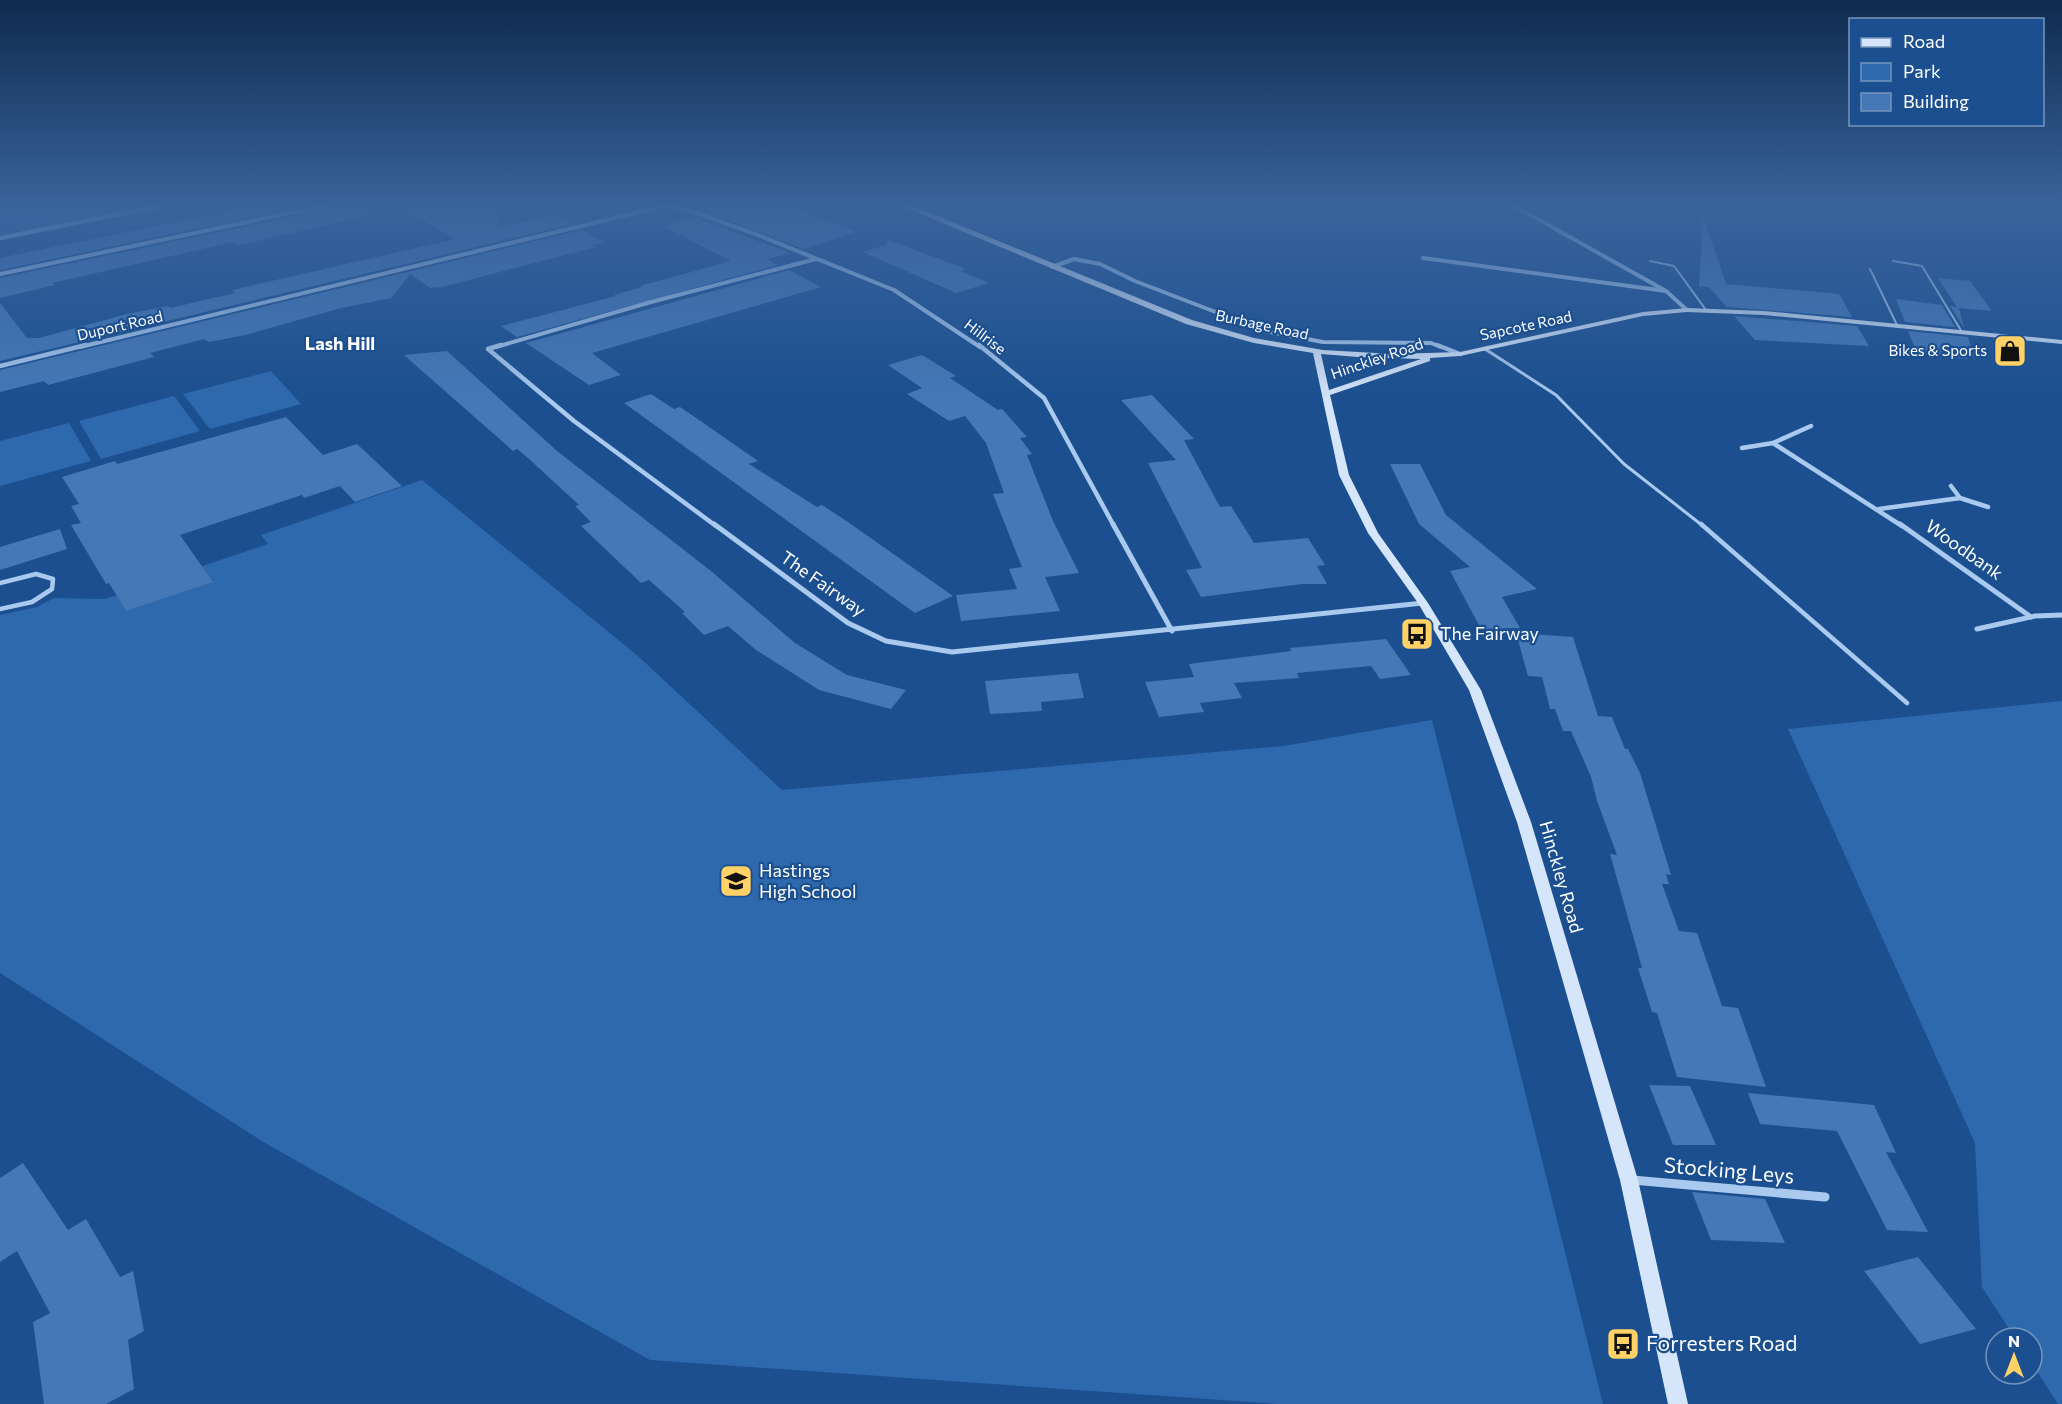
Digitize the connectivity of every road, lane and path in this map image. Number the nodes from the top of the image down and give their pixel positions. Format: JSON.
{"nodes":[{"id":1,"x":17,"y":271,"type":"edge"},
{"id":2,"x":393,"y":271,"type":"edge"},
{"id":3,"x":772,"y":271,"type":"edge"},
{"id":4,"x":845,"y":271,"type":"edge"},
{"id":5,"x":1060,"y":271,"type":"edge"},
{"id":6,"x":1113,"y":271,"type":"edge"},
{"id":7,"x":1515,"y":271,"type":"edge"},
{"id":8,"x":1630,"y":271,"type":"edge"},
{"id":9,"x":1677,"y":271,"type":"edge"},
{"id":10,"x":1871,"y":271,"type":"edge"},
{"id":11,"x":1925,"y":271,"type":"edge"},
{"id":12,"x":0,"y":274,"type":"edge"},
{"id":13,"x":1666,"y":291,"type":"junction"},
{"id":14,"x":1687,"y":310,"type":"junction"},
{"id":15,"x":1706,"y":310,"type":"junction"},
{"id":16,"x":1897,"y":325,"type":"junction"},
{"id":17,"x":1962,"y":332,"type":"junction"},
{"id":18,"x":2062,"y":342,"type":"edge"},
{"id":19,"x":1485,"y":349,"type":"junction"},
{"id":20,"x":1316,"y":350,"type":"junction"},
{"id":21,"x":1460,"y":354,"type":"junction"},
{"id":22,"x":1438,"y":356,"type":"junction"},
{"id":23,"x":0,"y":366,"type":"edge"},
{"id":24,"x":1326,"y":394,"type":"junction"},
{"id":25,"x":1811,"y":426,"type":"dead end"},
{"id":26,"x":1773,"y":443,"type":"junction"},
{"id":27,"x":1742,"y":448,"type":"dead end"},
{"id":28,"x":1951,"y":486,"type":"dead end"},
{"id":29,"x":1960,"y":498,"type":"junction"},
{"id":30,"x":1988,"y":507,"type":"dead end"},
{"id":31,"x":1878,"y":509,"type":"junction"},
{"id":32,"x":0,"y":583,"type":"edge"},
{"id":33,"x":1423,"y":603,"type":"junction"},
{"id":34,"x":0,"y":609,"type":"edge"},
{"id":35,"x":2062,"y":615,"type":"edge"},
{"id":36,"x":2031,"y":617,"type":"junction"},
{"id":37,"x":1977,"y":629,"type":"dead end"},
{"id":38,"x":1172,"y":631,"type":"junction"},
{"id":39,"x":1906,"y":703,"type":"dead end"},
{"id":40,"x":1629,"y":1180,"type":"junction"},
{"id":41,"x":1826,"y":1197,"type":"dead end"},
{"id":42,"x":1677,"y":1404,"type":"edge"}],
"edges":[{"from":1,"to":12,"type":"street"},
{"from":2,"to":23,"type":"street","name":"Duport Road"},
{"from":3,"to":38,"type":"street","name":"The Fairway"},
{"from":4,"to":38,"type":"street","name":"Hillrise"},
{"from":5,"to":20,"type":"main road","name":"Burbage Road"},
{"from":6,"to":21,"type":"street"},
{"from":7,"to":13,"type":"street"},
{"from":8,"to":13,"type":"street"},
{"from":9,"to":15,"type":"lane"},
{"from":10,"to":16,"type":"lane"},
{"from":11,"to":17,"type":"lane"},
{"from":13,"to":14,"type":"street"},
{"from":14,"to":15,"type":"main road","name":"Sapcote Road"},
{"from":14,"to":19,"type":"main road","name":"Sapcote Road"},
{"from":15,"to":16,"type":"main road","name":"Sapcote Road"},
{"from":16,"to":17,"type":"main road","name":"Sapcote Road"},
{"from":17,"to":18,"type":"main road","name":"Sapcote Road"},
{"from":19,"to":21,"type":"main road","name":"Sapcote Road"},
{"from":19,"to":39,"type":"lane"},
{"from":20,"to":22,"type":"main road","name":"Sapcote Road"},
{"from":20,"to":24,"type":"main road","name":"Hinckley Road"},
{"from":21,"to":22,"type":"main road","name":"Sapcote Road"},
{"from":22,"to":24,"type":"main road","name":"Hinckley Road"},
{"from":24,"to":33,"type":"main road","name":"Hinckley Road"},
{"from":25,"to":26,"type":"street"},
{"from":26,"to":27,"type":"street"},
{"from":26,"to":31,"type":"street","name":"Woodbank"},
{"from":28,"to":29,"type":"street"},
{"from":29,"to":30,"type":"street","name":"Woodbank"},
{"from":29,"to":31,"type":"street","name":"Woodbank"},
{"from":31,"to":36,"type":"street","name":"Woodbank"},
{"from":32,"to":34,"type":"lane"},
{"from":33,"to":38,"type":"street","name":"The Fairway"},
{"from":33,"to":40,"type":"main road","name":"Hinckley Road"},
{"from":35,"to":36,"type":"street"},
{"from":36,"to":37,"type":"street"},
{"from":40,"to":41,"type":"street","name":"Stocking Leys"},
{"from":40,"to":42,"type":"main road","name":"Hinckley Road"}]}
